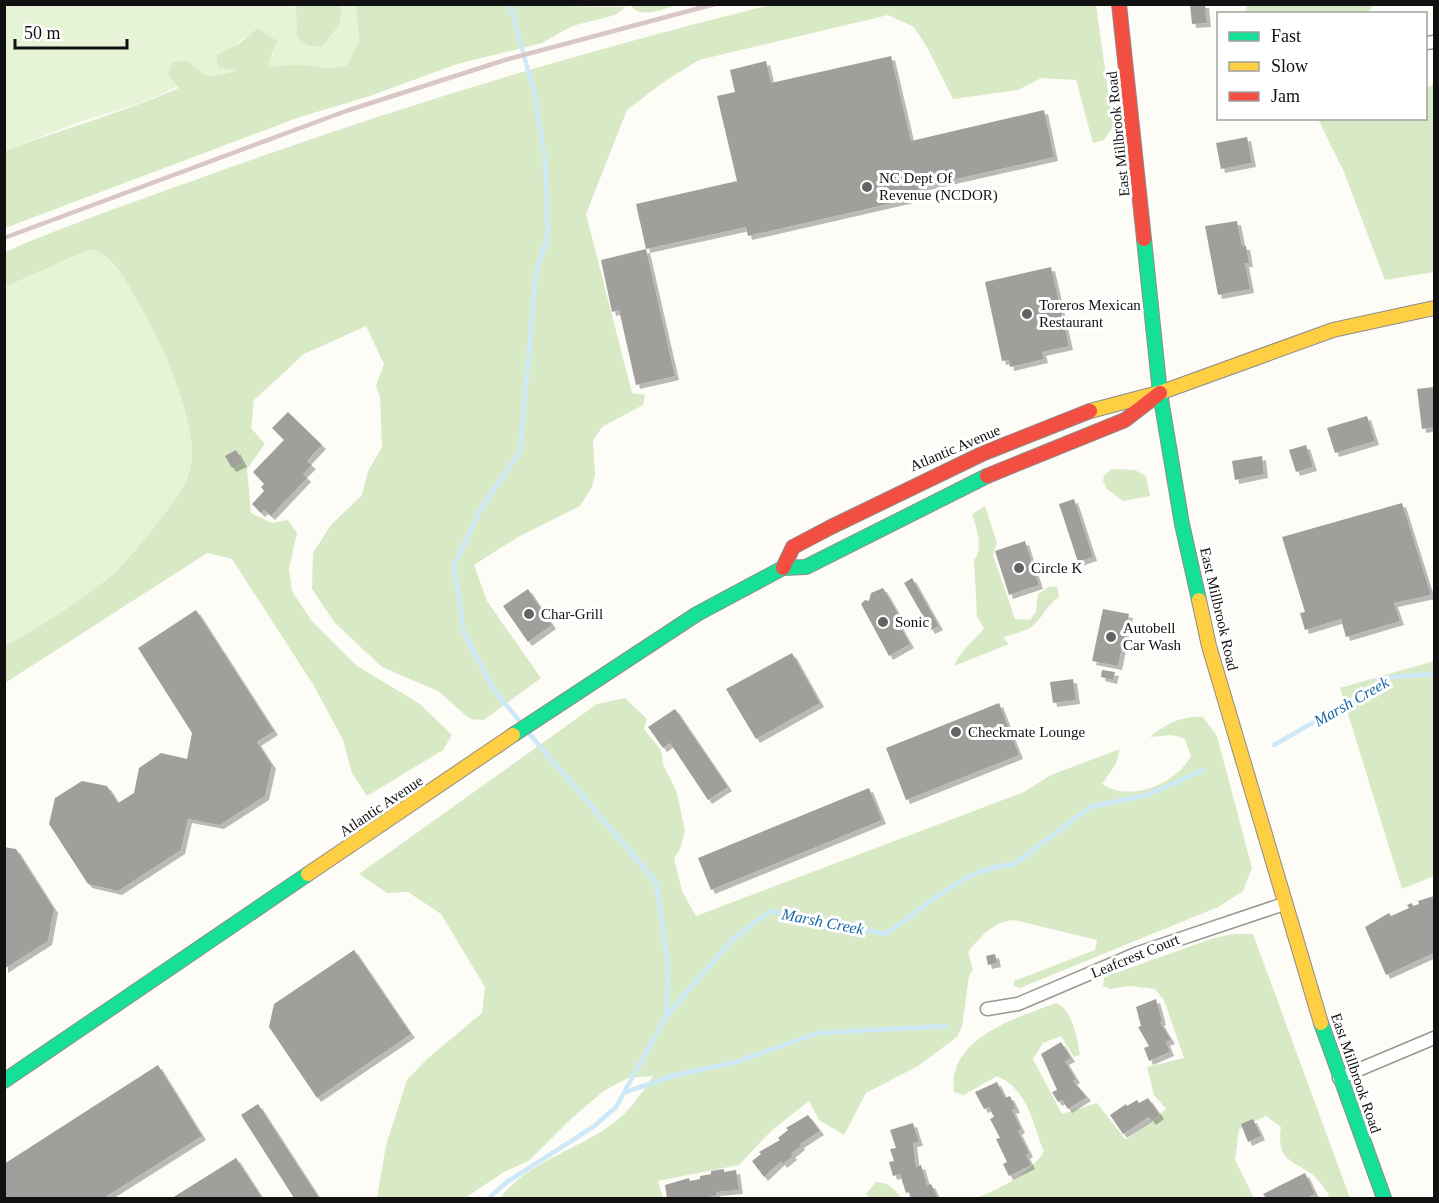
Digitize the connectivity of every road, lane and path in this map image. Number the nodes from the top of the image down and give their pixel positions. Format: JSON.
{"nodes":[{"id":1,"x":1119,"y":4,"type":"edge"},
{"id":2,"x":1434,"y":308,"type":"edge"},
{"id":3,"x":1161,"y":393,"type":"junction"},
{"id":4,"x":783,"y":568,"type":"junction"},
{"id":5,"x":1284,"y":904,"type":"junction"},
{"id":6,"x":987,"y":1009,"type":"dead end"},
{"id":7,"x":1434,"y":1038,"type":"edge"},
{"id":8,"x":1339,"y":1078,"type":"junction"},
{"id":9,"x":4,"y":1081,"type":"edge"},
{"id":10,"x":1384,"y":1198,"type":"edge"}],
"edges":[{"from":1,"to":3,"type":"main road","name":"East Millbrook Road"},
{"from":2,"to":3,"type":"main road","name":"Atlantic Avenue"},
{"from":3,"to":4,"type":"main road","name":"Atlantic Avenue"},
{"from":3,"to":4,"type":"main road","name":"Atlantic Avenue"},
{"from":3,"to":5,"type":"main road","name":"East Millbrook Road"},
{"from":4,"to":9,"type":"main road","name":"Atlantic Avenue"},
{"from":5,"to":6,"type":"street","name":"Leafcrest Court"},
{"from":5,"to":8,"type":"main road","name":"East Millbrook Road"},
{"from":7,"to":8,"type":"street"},
{"from":8,"to":10,"type":"main road","name":"East Millbrook Road"}]}
